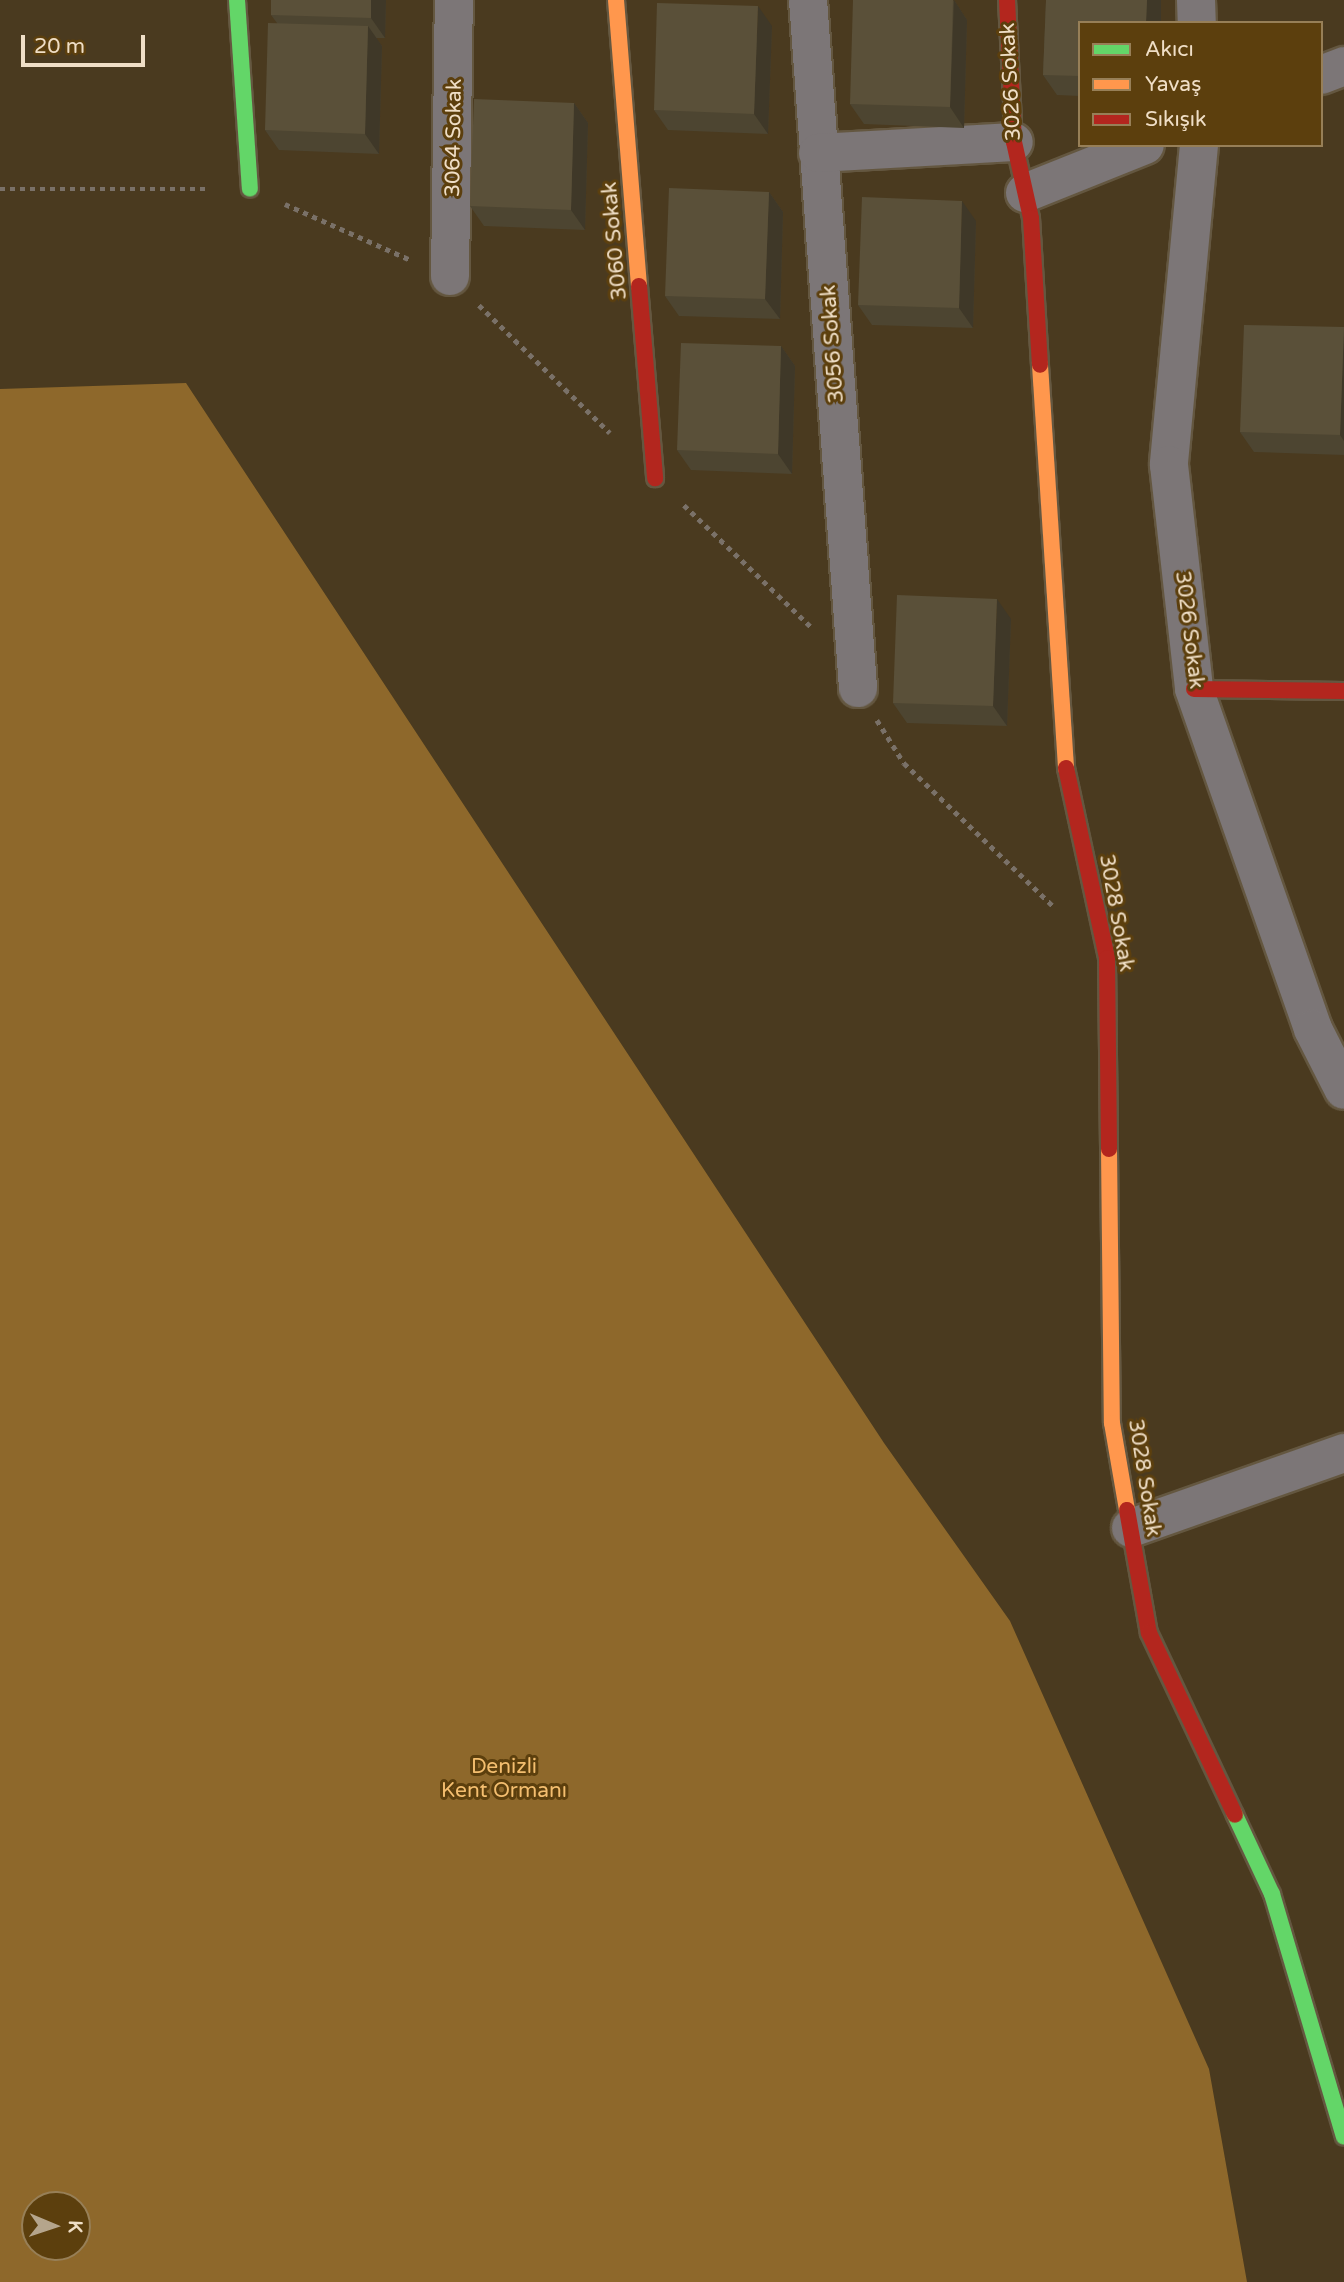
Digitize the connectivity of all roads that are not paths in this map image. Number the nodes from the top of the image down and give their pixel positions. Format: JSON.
{"nodes":[{"id":1,"x":237,"y":0,"type":"edge"},
{"id":2,"x":454,"y":0,"type":"edge"},
{"id":3,"x":616,"y":0,"type":"edge"},
{"id":4,"x":808,"y":0,"type":"edge"},
{"id":5,"x":1007,"y":0,"type":"edge"},
{"id":6,"x":1196,"y":0,"type":"edge"},
{"id":7,"x":1197,"y":21,"type":"edge"},
{"id":8,"x":1344,"y":66,"type":"edge"},
{"id":9,"x":1323,"y":74,"type":"edge"},
{"id":10,"x":1014,"y":142,"type":"junction"},
{"id":11,"x":1140,"y":147,"type":"edge"},
{"id":12,"x":1199,"y":147,"type":"edge"},
{"id":13,"x":818,"y":153,"type":"junction"},
{"id":14,"x":250,"y":189,"type":"road end"},
{"id":15,"x":1025,"y":193,"type":"junction"},
{"id":16,"x":450,"y":276,"type":"road end"},
{"id":17,"x":655,"y":478,"type":"road end"},
{"id":18,"x":858,"y":688,"type":"road end"},
{"id":19,"x":1194,"y":690,"type":"junction"},
{"id":20,"x":1344,"y":691,"type":"edge"},
{"id":21,"x":1062,"y":748,"type":"joint"},
{"id":22,"x":1344,"y":1090,"type":"edge"},
{"id":23,"x":1344,"y":1453,"type":"edge"},
{"id":24,"x":1131,"y":1528,"type":"junction"},
{"id":25,"x":1344,"y":2137,"type":"edge"}],
"edges":[{"from":1,"to":14,"type":"street"},
{"from":2,"to":16,"type":"street","name":"3064 Sokak"},
{"from":3,"to":17,"type":"street","name":"3060 Sokak"},
{"from":4,"to":13,"type":"street","name":"3056 Sokak"},
{"from":5,"to":10,"type":"street","name":"3026 Sokak"},
{"from":6,"to":7,"type":"street"},
{"from":8,"to":9,"type":"street"},
{"from":10,"to":13,"type":"street"},
{"from":10,"to":15,"type":"street","name":"3026 Sokak"},
{"from":11,"to":15,"type":"street"},
{"from":12,"to":19,"type":"street","name":"3026 Sokak"},
{"from":13,"to":18,"type":"street","name":"3056 Sokak"},
{"from":15,"to":21,"type":"street","name":"3026 Sokak"},
{"from":19,"to":20,"type":"street"},
{"from":19,"to":22,"type":"street","name":"3026 Sokak"},
{"from":21,"to":24,"type":"street","name":"3028 Sokak"},
{"from":23,"to":24,"type":"street"},
{"from":24,"to":25,"type":"street","name":"3028 Sokak"}]}
